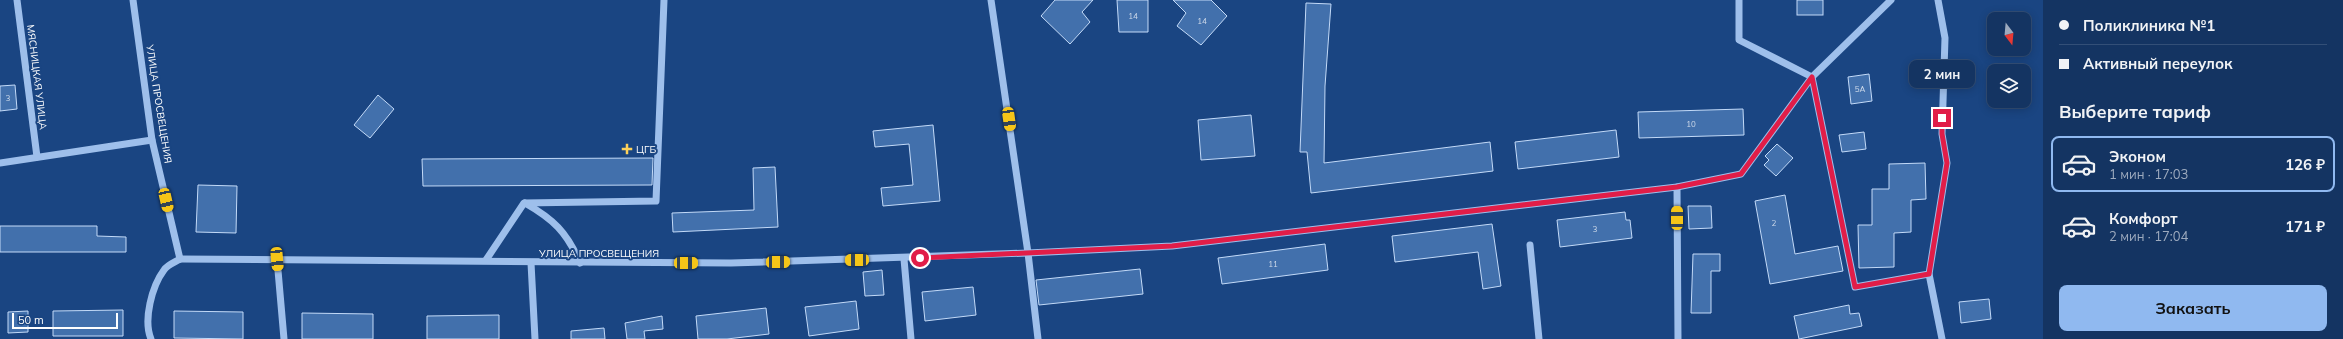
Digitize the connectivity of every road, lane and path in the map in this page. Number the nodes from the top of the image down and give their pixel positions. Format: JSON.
{"nodes":[{"id":1,"x":17,"y":0,"type":"edge"},
{"id":2,"x":133,"y":0,"type":"edge"},
{"id":3,"x":664,"y":0,"type":"edge"},
{"id":4,"x":991,"y":0,"type":"edge"},
{"id":5,"x":1739,"y":0,"type":"edge"},
{"id":6,"x":1891,"y":0,"type":"edge"},
{"id":7,"x":1938,"y":0,"type":"edge"},
{"id":8,"x":1812,"y":77,"type":"junction"},
{"id":9,"x":152,"y":140,"type":"junction"},
{"id":10,"x":37,"y":157,"type":"junction"},
{"id":11,"x":0,"y":163,"type":"edge"},
{"id":12,"x":1677,"y":187,"type":"junction"},
{"id":13,"x":524,"y":203,"type":"junction"},
{"id":14,"x":1530,"y":245,"type":"dead end"},
{"id":15,"x":1028,"y":253,"type":"junction"},
{"id":16,"x":180,"y":259,"type":"junction"},
{"id":17,"x":277,"y":259,"type":"junction"},
{"id":18,"x":904,"y":259,"type":"junction"},
{"id":19,"x":486,"y":260,"type":"junction"},
{"id":20,"x":531,"y":263,"type":"junction"},
{"id":21,"x":580,"y":263,"type":"junction"},
{"id":22,"x":1929,"y":274,"type":"junction"},
{"id":23,"x":151,"y":339,"type":"edge"},
{"id":24,"x":284,"y":339,"type":"edge"},
{"id":25,"x":535,"y":339,"type":"edge"},
{"id":26,"x":911,"y":339,"type":"edge"},
{"id":27,"x":1038,"y":339,"type":"edge"},
{"id":28,"x":1540,"y":339,"type":"edge"},
{"id":29,"x":1678,"y":339,"type":"edge"},
{"id":30,"x":1942,"y":339,"type":"edge"}],
"edges":[{"from":1,"to":10,"type":"street","name":"МЯСНИЦКАЯ УЛИЦА"},
{"from":2,"to":9,"type":"street","name":"УЛИЦА ПРОСВЕЩЕНИЯ"},
{"from":3,"to":13,"type":"street"},
{"from":4,"to":15,"type":"street"},
{"from":5,"to":8,"type":"street"},
{"from":6,"to":8,"type":"street","name":"УЛИЦА ПРОСВЕЩЕНИЯ"},
{"from":7,"to":22,"type":"street"},
{"from":8,"to":12,"type":"street","name":"УЛИЦА ПРОСВЕЩЕНИЯ"},
{"from":8,"to":22,"type":"street"},
{"from":9,"to":10,"type":"street"},
{"from":9,"to":16,"type":"street","name":"УЛИЦА ПРОСВЕЩЕНИЯ"},
{"from":10,"to":11,"type":"street"},
{"from":12,"to":15,"type":"street","name":"УЛИЦА ПРОСВЕЩЕНИЯ"},
{"from":12,"to":29,"type":"street"},
{"from":13,"to":19,"type":"street"},
{"from":13,"to":21,"type":"street"},
{"from":14,"to":28,"type":"street"},
{"from":15,"to":18,"type":"street","name":"УЛИЦА ПРОСВЕЩЕНИЯ"},
{"from":15,"to":27,"type":"street"},
{"from":16,"to":17,"type":"street","name":"УЛИЦА ПРОСВЕЩЕНИЯ"},
{"from":16,"to":23,"type":"street"},
{"from":17,"to":19,"type":"street","name":"УЛИЦА ПРОСВЕЩЕНИЯ"},
{"from":17,"to":24,"type":"street"},
{"from":18,"to":21,"type":"street","name":"УЛИЦА ПРОСВЕЩЕНИЯ"},
{"from":18,"to":26,"type":"street"},
{"from":19,"to":20,"type":"street","name":"УЛИЦА ПРОСВЕЩЕНИЯ"},
{"from":20,"to":21,"type":"street","name":"УЛИЦА ПРОСВЕЩЕНИЯ"},
{"from":20,"to":25,"type":"street"},
{"from":22,"to":30,"type":"street"}]}
